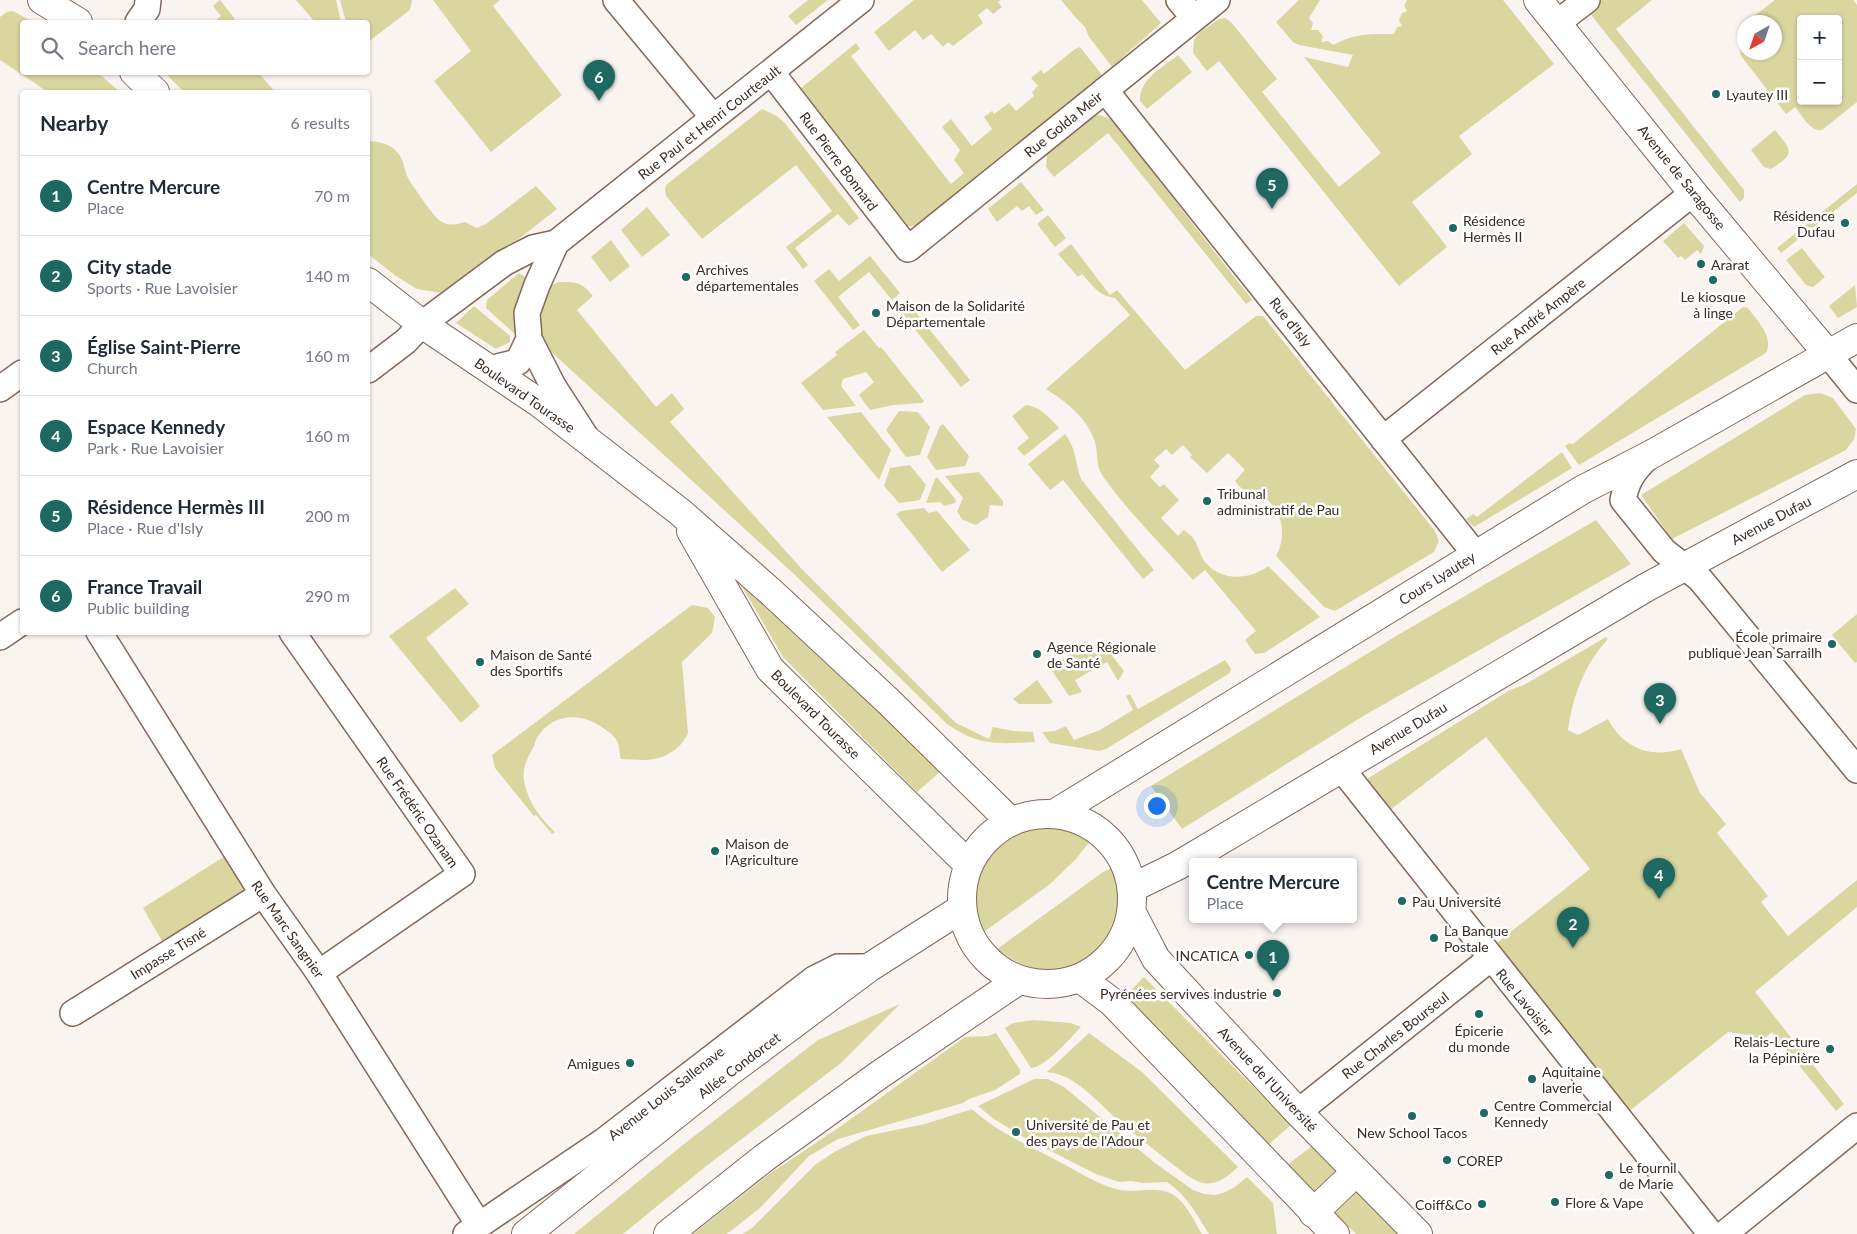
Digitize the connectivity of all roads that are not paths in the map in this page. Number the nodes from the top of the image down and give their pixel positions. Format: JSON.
{"nodes":[{"id":1,"x":42,"y":0,"type":"edge"},
{"id":2,"x":148,"y":0,"type":"edge"},
{"id":3,"x":616,"y":0,"type":"edge"},
{"id":4,"x":860,"y":0,"type":"edge"},
{"id":5,"x":1217,"y":0,"type":"edge"},
{"id":6,"x":1538,"y":0,"type":"edge"},
{"id":7,"x":1587,"y":0,"type":"edge"},
{"id":8,"x":1186,"y":9,"type":"edge"},
{"id":9,"x":75,"y":20,"type":"edge"},
{"id":10,"x":139,"y":20,"type":"edge"},
{"id":11,"x":1557,"y":23,"type":"junction"},
{"id":12,"x":772,"y":72,"type":"junction"},
{"id":13,"x":137,"y":75,"type":"edge"},
{"id":14,"x":153,"y":90,"type":"edge"},
{"id":15,"x":1105,"y":90,"type":"junction"},
{"id":16,"x":713,"y":118,"type":"junction"},
{"id":17,"x":1693,"y":193,"type":"junction"},
{"id":18,"x":556,"y":243,"type":"junction"},
{"id":19,"x":908,"y":249,"type":"joint"},
{"id":20,"x":370,"y":284,"type":"edge"},
{"id":21,"x":422,"y":324,"type":"junction"},
{"id":22,"x":1857,"y":338,"type":"edge"},
{"id":23,"x":529,"y":339,"type":"junction"},
{"id":24,"x":1827,"y":353,"type":"junction"},
{"id":25,"x":370,"y":368,"type":"edge"},
{"id":26,"x":489,"y":369,"type":"junction"},
{"id":27,"x":20,"y":374,"type":"edge"},
{"id":28,"x":0,"y":389,"type":"edge"},
{"id":29,"x":1857,"y":390,"type":"edge"},
{"id":30,"x":1383,"y":439,"type":"junction"},
{"id":31,"x":589,"y":441,"type":"junction"},
{"id":32,"x":1652,"y":454,"type":"junction"},
{"id":33,"x":1857,"y":474,"type":"edge"},
{"id":34,"x":680,"y":512,"type":"junction"},
{"id":35,"x":1476,"y":554,"type":"junction"},
{"id":36,"x":1684,"y":567,"type":"junction"},
{"id":37,"x":20,"y":623,"type":"edge"},
{"id":38,"x":101,"y":635,"type":"edge"},
{"id":39,"x":294,"y":635,"type":"edge"},
{"id":40,"x":0,"y":638,"type":"edge"},
{"id":41,"x":1341,"y":768,"type":"junction"},
{"id":42,"x":1857,"y":770,"type":"edge"},
{"id":43,"x":1054,"y":814,"type":"junction"},
{"id":44,"x":1011,"y":822,"type":"junction"},
{"id":45,"x":1190,"y":858,"type":"edge"},
{"id":46,"x":1189,"y":859,"type":"edge"},
{"id":47,"x":969,"y":865,"type":"junction"},
{"id":48,"x":263,"y":894,"type":"junction"},
{"id":49,"x":1132,"y":900,"type":"junction"},
{"id":50,"x":960,"y":909,"type":"junction"},
{"id":51,"x":1491,"y":958,"type":"junction"},
{"id":52,"x":870,"y":967,"type":"junction"},
{"id":53,"x":319,"y":972,"type":"junction"},
{"id":54,"x":1080,"y":978,"type":"junction"},
{"id":55,"x":1019,"y":980,"type":"junction"},
{"id":56,"x":73,"y":1013,"type":"dead end"},
{"id":57,"x":1298,"y":1112,"type":"junction"},
{"id":58,"x":1857,"y":1126,"type":"edge"},
{"id":59,"x":1356,"y":1172,"type":"junction"},
{"id":60,"x":1313,"y":1213,"type":"junction"},
{"id":61,"x":472,"y":1230,"type":"edge"},
{"id":62,"x":526,"y":1234,"type":"edge"},
{"id":63,"x":668,"y":1234,"type":"edge"},
{"id":64,"x":1335,"y":1234,"type":"edge"},
{"id":65,"x":1418,"y":1234,"type":"edge"},
{"id":66,"x":1711,"y":1234,"type":"edge"},
{"id":67,"x":1724,"y":1234,"type":"edge"}],
"edges":[{"from":1,"to":9,"type":"main road"},
{"from":2,"to":10,"type":"street"},
{"from":3,"to":16,"type":"street"},
{"from":4,"to":12,"type":"street","name":"Rue Paul et Henri Courteault"},
{"from":5,"to":8,"type":"street","name":"Rue Golda Meir"},
{"from":6,"to":11,"type":"main road","name":"Avenue de Saragosse"},
{"from":7,"to":11,"type":"street"},
{"from":8,"to":15,"type":"street","name":"Rue Golda Meir"},
{"from":11,"to":17,"type":"main road","name":"Avenue de Saragosse"},
{"from":12,"to":16,"type":"street","name":"Rue Paul et Henri Courteault"},
{"from":12,"to":19,"type":"street","name":"Rue Pierre Bonnard"},
{"from":13,"to":14,"type":"main road"},
{"from":15,"to":19,"type":"street","name":"Rue Golda Meir"},
{"from":15,"to":30,"type":"street","name":"Rue d'Isly"},
{"from":16,"to":18,"type":"street","name":"Rue Paul et Henri Courteault"},
{"from":17,"to":24,"type":"main road","name":"Avenue de Saragosse"},
{"from":17,"to":30,"type":"street","name":"Rue André Ampère"},
{"from":18,"to":21,"type":"street","name":"Rue Paul et Henri Courteault"},
{"from":18,"to":23,"type":"street","name":"Rue Paul et Henri Courteault"},
{"from":20,"to":21,"type":"main road","name":"Boulevard Tourasse"},
{"from":21,"to":25,"type":"street","name":"Rue Paul et Henri Courteault"},
{"from":21,"to":26,"type":"main road","name":"Boulevard Tourasse"},
{"from":22,"to":24,"type":"main road","name":"Cours Lyautey"},
{"from":23,"to":26,"type":"street"},
{"from":23,"to":31,"type":"street","name":"Rue Paul et Henri Courteault"},
{"from":24,"to":29,"type":"street"},
{"from":24,"to":32,"type":"main road","name":"Cours Lyautey"},
{"from":26,"to":31,"type":"main road","name":"Boulevard Tourasse"},
{"from":27,"to":28,"type":"street"},
{"from":30,"to":35,"type":"street","name":"Rue d'Isly"},
{"from":31,"to":34,"type":"main road","name":"Boulevard Tourasse"},
{"from":32,"to":35,"type":"main road","name":"Cours Lyautey"},
{"from":32,"to":36,"type":"street"},
{"from":33,"to":36,"type":"main road","name":"Avenue Dufau"},
{"from":34,"to":44,"type":"main road","name":"Boulevard Tourasse"},
{"from":34,"to":47,"type":"main road","name":"Boulevard Tourasse"},
{"from":35,"to":43,"type":"main road","name":"Cours Lyautey"},
{"from":36,"to":41,"type":"main road","name":"Avenue Dufau"},
{"from":36,"to":42,"type":"street"},
{"from":37,"to":40,"type":"street"},
{"from":38,"to":48,"type":"street","name":"Rue Marc Sangnier"},
{"from":39,"to":53,"type":"street","name":"Rue Frédéric Ozanam"},
{"from":41,"to":45,"type":"main road","name":"Avenue Dufau"},
{"from":41,"to":51,"type":"street","name":"Rue Lavoisier"},
{"from":43,"to":44,"type":"main road"},
{"from":43,"to":49,"type":"main road"},
{"from":44,"to":47,"type":"main road"},
{"from":46,"to":49,"type":"main road","name":"Avenue Dufau"},
{"from":47,"to":50,"type":"main road"},
{"from":48,"to":53,"type":"street","name":"Rue Marc Sangnier"},
{"from":48,"to":56,"type":"street","name":"Impasse Tisné"},
{"from":49,"to":54,"type":"main road"},
{"from":49,"to":57,"type":"main road","name":"Avenue de l'Université"},
{"from":50,"to":52,"type":"main road","name":"Allée Condorcet"},
{"from":50,"to":55,"type":"main road"},
{"from":51,"to":57,"type":"street","name":"Rue Charles Bourseul"},
{"from":51,"to":66,"type":"street","name":"Rue Lavoisier"},
{"from":52,"to":61,"type":"street","name":"Avenue Louis Sallenave"},
{"from":52,"to":62,"type":"main road","name":"Allée Condorcet"},
{"from":53,"to":61,"type":"street","name":"Rue Marc Sangnier"},
{"from":54,"to":55,"type":"main road"},
{"from":54,"to":60,"type":"main road"},
{"from":55,"to":63,"type":"main road"},
{"from":57,"to":59,"type":"main road","name":"Avenue de l'Université"},
{"from":58,"to":67,"type":"street"},
{"from":59,"to":60,"type":"main road"},
{"from":59,"to":65,"type":"main road","name":"Avenue de l'Université"},
{"from":60,"to":64,"type":"main road"}]}
